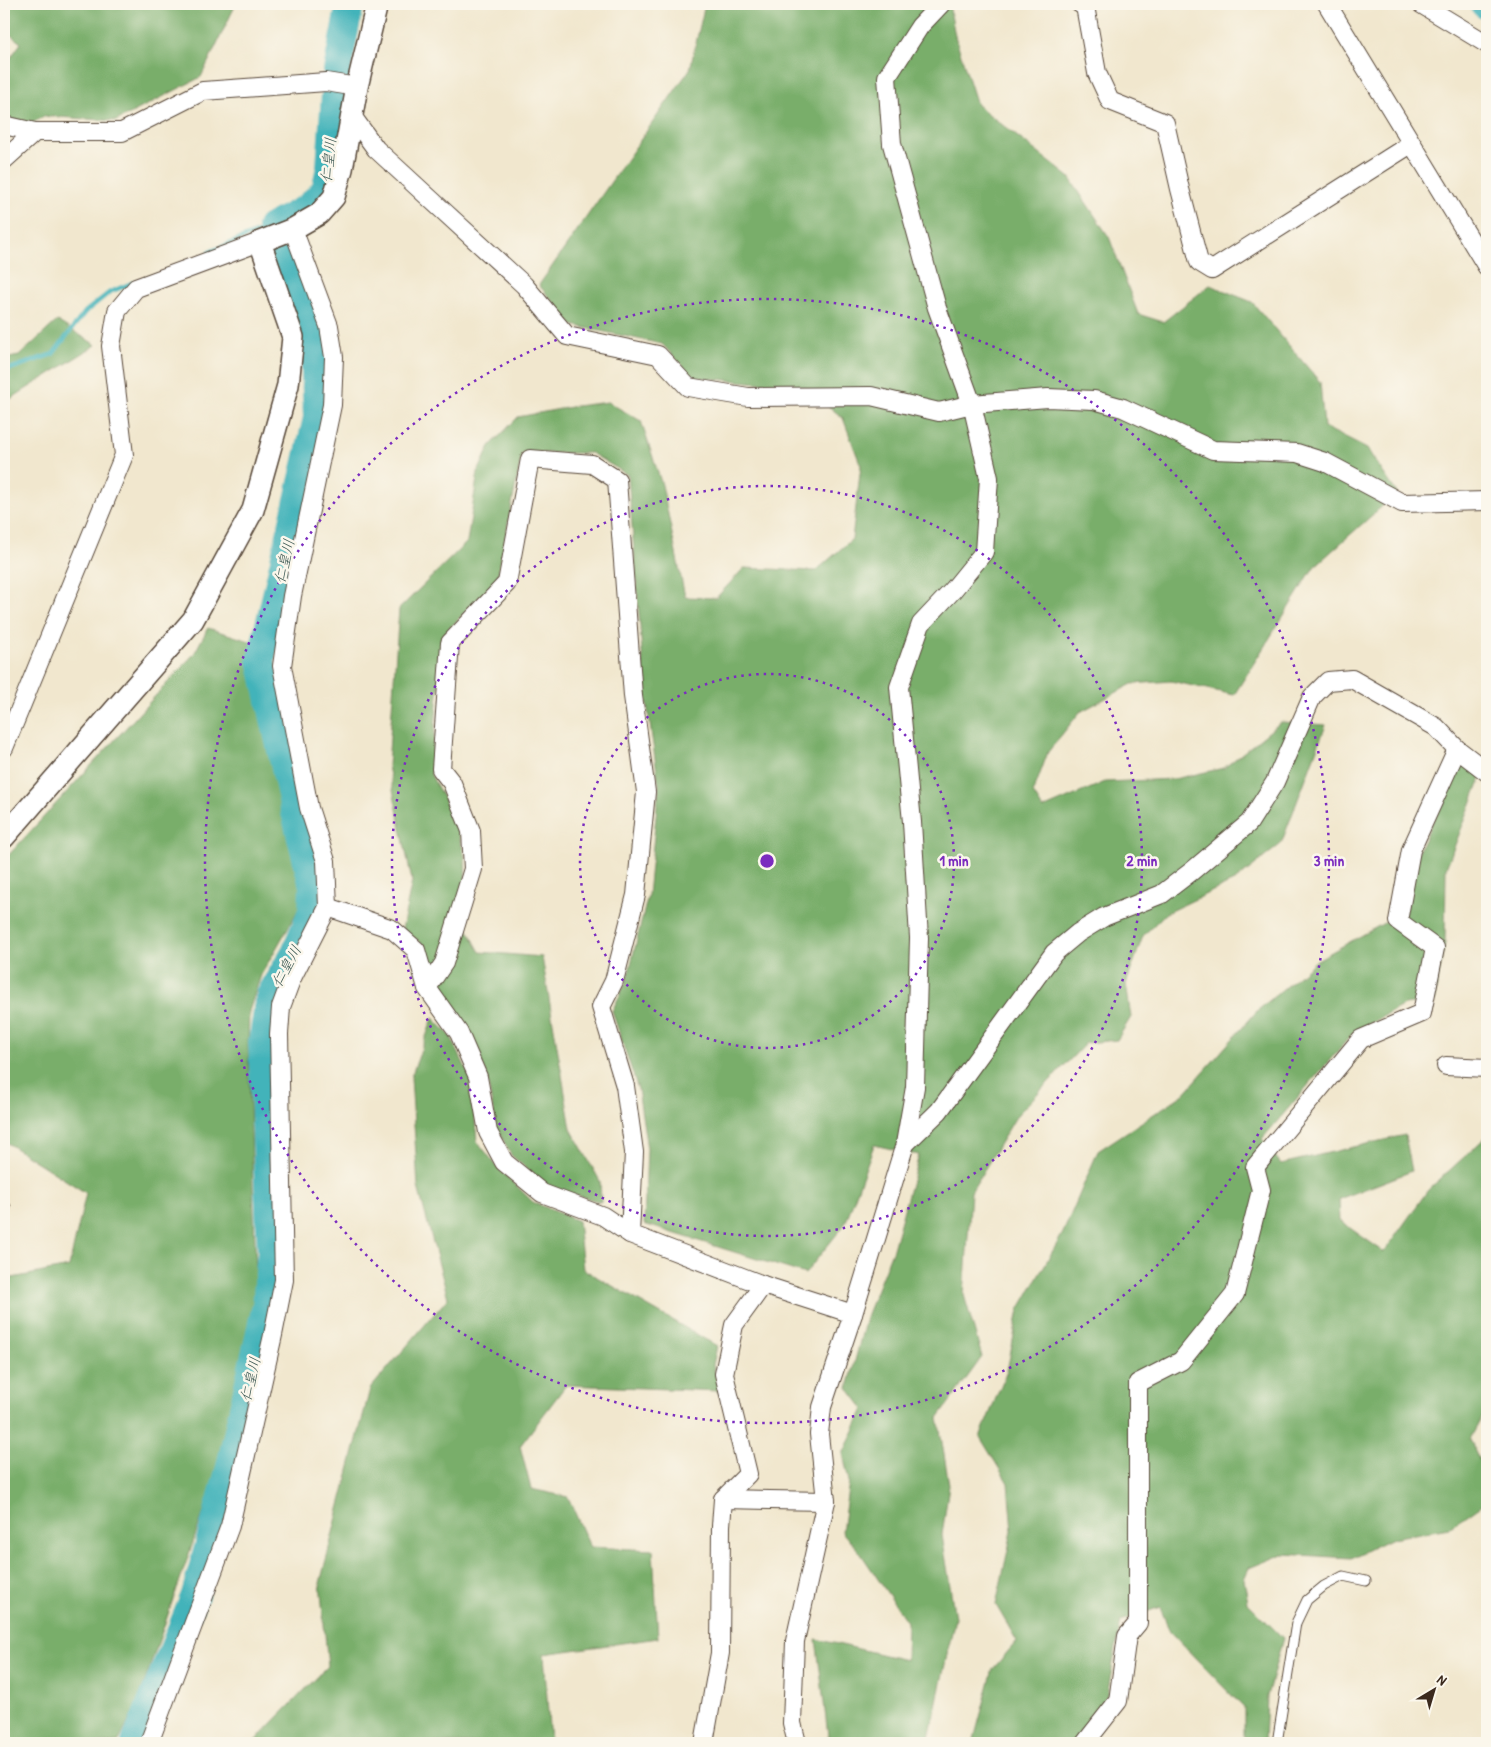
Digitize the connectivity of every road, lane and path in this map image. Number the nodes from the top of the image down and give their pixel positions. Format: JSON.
{"nodes":[{"id":1,"x":377,"y":4,"type":"edge"},
{"id":2,"x":941,"y":4,"type":"edge"},
{"id":3,"x":1080,"y":4,"type":"edge"},
{"id":4,"x":1327,"y":4,"type":"edge"},
{"id":5,"x":1421,"y":4,"type":"edge"},
{"id":6,"x":1487,"y":44,"type":"edge"},
{"id":7,"x":357,"y":87,"type":"junction"},
{"id":8,"x":352,"y":116,"type":"junction"},
{"id":9,"x":4,"y":125,"type":"edge"},
{"id":10,"x":35,"y":132,"type":"junction"},
{"id":11,"x":1411,"y":144,"type":"junction"},
{"id":12,"x":4,"y":160,"type":"edge"},
{"id":13,"x":292,"y":229,"type":"junction"},
{"id":14,"x":260,"y":242,"type":"junction"},
{"id":15,"x":1487,"y":268,"type":"edge"},
{"id":16,"x":972,"y":404,"type":"junction"},
{"id":17,"x":1487,"y":501,"type":"edge"},
{"id":18,"x":4,"y":748,"type":"edge"},
{"id":19,"x":1458,"y":749,"type":"junction"},
{"id":20,"x":1487,"y":772,"type":"edge"},
{"id":21,"x":4,"y":835,"type":"edge"},
{"id":22,"x":328,"y":908,"type":"junction"},
{"id":23,"x":427,"y":988,"type":"junction"},
{"id":24,"x":1446,"y":1066,"type":"dead end"},
{"id":25,"x":1487,"y":1068,"type":"edge"},
{"id":26,"x":905,"y":1144,"type":"junction"},
{"id":27,"x":630,"y":1234,"type":"junction"},
{"id":28,"x":763,"y":1285,"type":"junction"},
{"id":29,"x":853,"y":1314,"type":"junction"},
{"id":30,"x":723,"y":1499,"type":"junction"},
{"id":31,"x":826,"y":1501,"type":"junction"},
{"id":32,"x":1366,"y":1581,"type":"dead end"},
{"id":33,"x":149,"y":1743,"type":"edge"},
{"id":34,"x":704,"y":1743,"type":"edge"},
{"id":35,"x":797,"y":1743,"type":"edge"},
{"id":36,"x":1085,"y":1743,"type":"edge"},
{"id":37,"x":1277,"y":1743,"type":"edge"}],
"edges":[{"from":1,"to":7,"type":"street"},
{"from":2,"to":16,"type":"street"},
{"from":3,"to":11,"type":"street"},
{"from":4,"to":11,"type":"street"},
{"from":5,"to":6,"type":"street"},
{"from":7,"to":8,"type":"street"},
{"from":7,"to":10,"type":"street"},
{"from":8,"to":13,"type":"street"},
{"from":8,"to":16,"type":"street"},
{"from":9,"to":10,"type":"street"},
{"from":10,"to":12,"type":"street"},
{"from":11,"to":15,"type":"street"},
{"from":13,"to":14,"type":"street"},
{"from":13,"to":22,"type":"street"},
{"from":14,"to":18,"type":"street"},
{"from":14,"to":21,"type":"street"},
{"from":16,"to":17,"type":"street"},
{"from":16,"to":26,"type":"street"},
{"from":19,"to":20,"type":"street"},
{"from":19,"to":26,"type":"street"},
{"from":19,"to":36,"type":"street"},
{"from":22,"to":23,"type":"street"},
{"from":22,"to":33,"type":"street"},
{"from":23,"to":27,"type":"street"},
{"from":23,"to":27,"type":"street"},
{"from":24,"to":25,"type":"street"},
{"from":26,"to":29,"type":"street"},
{"from":27,"to":28,"type":"street"},
{"from":28,"to":29,"type":"street"},
{"from":28,"to":30,"type":"street"},
{"from":29,"to":31,"type":"street"},
{"from":30,"to":31,"type":"street"},
{"from":30,"to":34,"type":"street"},
{"from":31,"to":35,"type":"street"},
{"from":32,"to":37,"type":"lane"}]}
